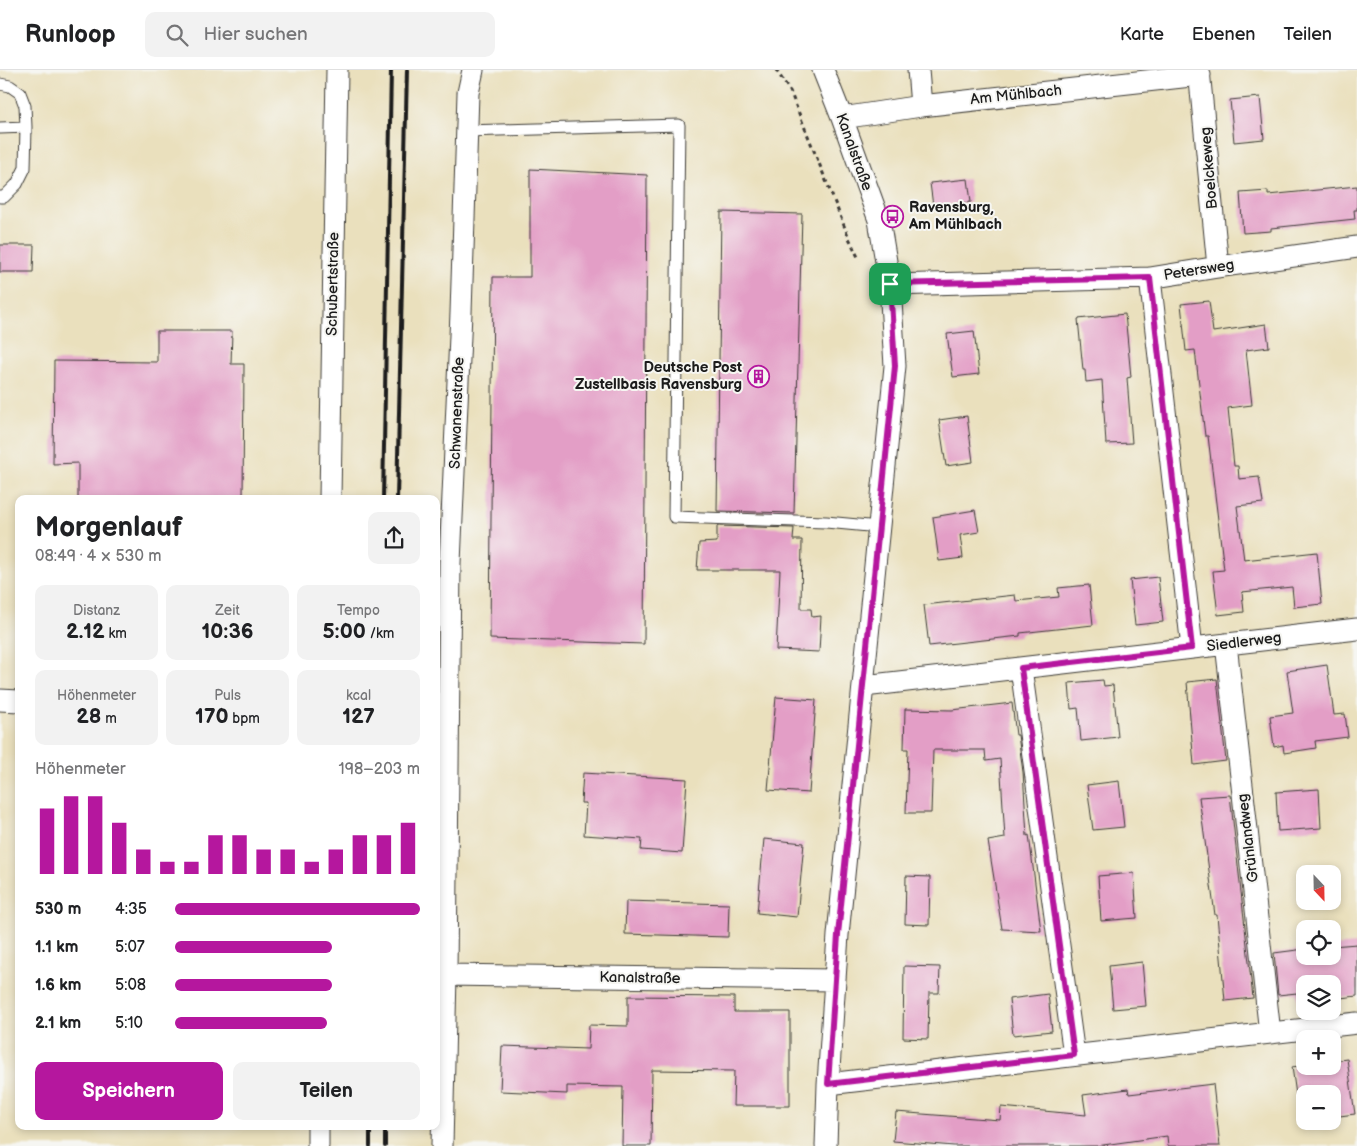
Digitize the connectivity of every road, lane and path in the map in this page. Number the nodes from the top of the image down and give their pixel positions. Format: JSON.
{"nodes":[{"id":1,"x":337,"y":70,"type":"edge"},
{"id":2,"x":473,"y":70,"type":"edge"},
{"id":3,"x":776,"y":70,"type":"edge"},
{"id":4,"x":823,"y":70,"type":"edge"},
{"id":5,"x":918,"y":70,"type":"edge"},
{"id":6,"x":1200,"y":73,"type":"edge"},
{"id":7,"x":0,"y":84,"type":"edge"},
{"id":8,"x":921,"y":106,"type":"junction"},
{"id":9,"x":842,"y":118,"type":"junction"},
{"id":10,"x":26,"y":127,"type":"junction"},
{"id":11,"x":0,"y":128,"type":"edge"},
{"id":12,"x":466,"y":131,"type":"junction"},
{"id":13,"x":0,"y":197,"type":"edge"},
{"id":14,"x":1357,"y":248,"type":"edge"},
{"id":15,"x":859,"y":259,"type":"dead end"},
{"id":16,"x":1218,"y":267,"type":"junction"},
{"id":17,"x":1150,"y":278,"type":"junction"},
{"id":18,"x":890,"y":284,"type":"junction"},
{"id":19,"x":330,"y":495,"type":"edge"},
{"id":20,"x":879,"y":527,"type":"junction"},
{"id":21,"x":1357,"y":629,"type":"edge"},
{"id":22,"x":1226,"y":644,"type":"junction"},
{"id":23,"x":1192,"y":648,"type":"junction"},
{"id":24,"x":1021,"y":668,"type":"junction"},
{"id":25,"x":864,"y":686,"type":"junction"},
{"id":26,"x":0,"y":700,"type":"edge"},
{"id":27,"x":15,"y":701,"type":"edge"},
{"id":28,"x":446,"y":974,"type":"junction"},
{"id":29,"x":834,"y":980,"type":"junction"},
{"id":30,"x":1357,"y":1023,"type":"edge"},
{"id":31,"x":1270,"y":1033,"type":"junction"},
{"id":32,"x":1074,"y":1055,"type":"junction"},
{"id":33,"x":828,"y":1084,"type":"junction"},
{"id":34,"x":318,"y":1130,"type":"edge"},
{"id":35,"x":318,"y":1146,"type":"edge"},
{"id":36,"x":442,"y":1146,"type":"edge"},
{"id":37,"x":826,"y":1146,"type":"edge"}],
"edges":[{"from":1,"to":19,"type":"street","name":"Schubertstraße"},
{"from":2,"to":12,"type":"street","name":"Schwanenstraße"},
{"from":3,"to":15,"type":"path"},
{"from":4,"to":9,"type":"street","name":"Kanalstraße"},
{"from":5,"to":8,"type":"street"},
{"from":6,"to":8,"type":"street","name":"Am Mühlbach"},
{"from":6,"to":16,"type":"street","name":"Boelckeweg"},
{"from":7,"to":10,"type":"lane"},
{"from":8,"to":9,"type":"street","name":"Am Mühlbach"},
{"from":9,"to":18,"type":"street","name":"Kanalstraße"},
{"from":10,"to":11,"type":"lane"},
{"from":10,"to":13,"type":"lane"},
{"from":12,"to":20,"type":"lane"},
{"from":12,"to":28,"type":"street","name":"Schwanenstraße"},
{"from":14,"to":16,"type":"street","name":"Petersweg"},
{"from":16,"to":17,"type":"street","name":"Petersweg"},
{"from":17,"to":18,"type":"street","name":"Petersweg"},
{"from":17,"to":23,"type":"street"},
{"from":18,"to":20,"type":"street","name":"Kanalstraße"},
{"from":20,"to":25,"type":"street","name":"Kanalstraße"},
{"from":21,"to":22,"type":"street","name":"Siedlerweg"},
{"from":22,"to":23,"type":"street","name":"Siedlerweg"},
{"from":22,"to":31,"type":"street","name":"Grünlandweg"},
{"from":23,"to":24,"type":"street","name":"Siedlerweg"},
{"from":24,"to":25,"type":"street","name":"Siedlerweg"},
{"from":24,"to":32,"type":"street"},
{"from":25,"to":29,"type":"street","name":"Kanalstraße"},
{"from":26,"to":27,"type":"street"},
{"from":28,"to":29,"type":"street","name":"Kanalstraße"},
{"from":28,"to":36,"type":"street","name":"Schwanenstraße"},
{"from":29,"to":33,"type":"street","name":"Kanalstraße"},
{"from":30,"to":31,"type":"street"},
{"from":31,"to":32,"type":"street"},
{"from":32,"to":33,"type":"street"},
{"from":33,"to":37,"type":"street","name":"Kanalstraße"},
{"from":34,"to":35,"type":"street"}]}
